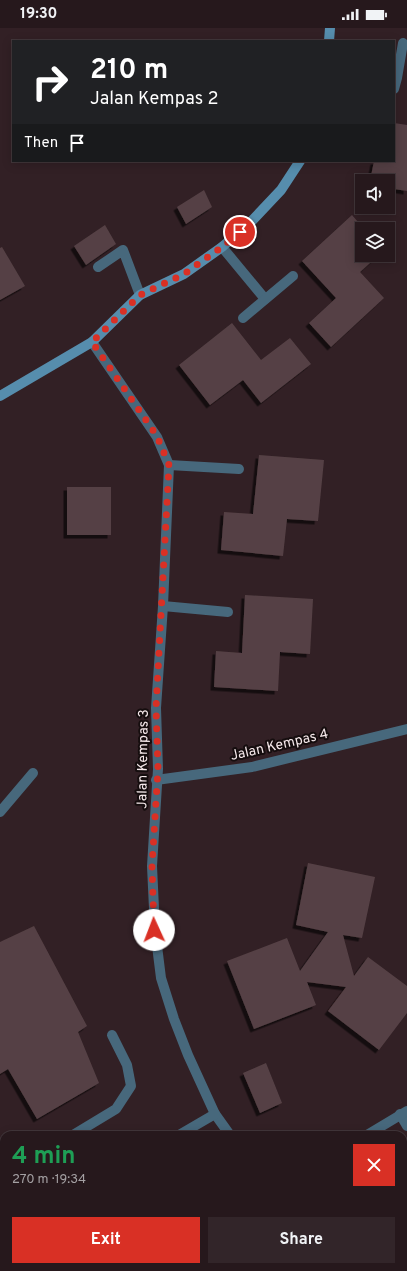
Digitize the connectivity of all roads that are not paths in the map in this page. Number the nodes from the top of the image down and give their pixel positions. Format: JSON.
{"nodes":[{"id":1,"x":330,"y":28,"type":"edge"},
{"id":2,"x":328,"y":40,"type":"edge"},
{"id":3,"x":403,"y":43,"type":"dead end"},
{"id":4,"x":396,"y":78,"type":"edge"},
{"id":5,"x":299,"y":162,"type":"edge"},
{"id":6,"x":222,"y":247,"type":"junction"},
{"id":7,"x":98,"y":267,"type":"dead end"},
{"id":8,"x":293,"y":276,"type":"dead end"},
{"id":9,"x":140,"y":295,"type":"junction"},
{"id":10,"x":265,"y":299,"type":"junction"},
{"id":11,"x":243,"y":318,"type":"dead end"},
{"id":12,"x":92,"y":342,"type":"junction"},
{"id":13,"x":0,"y":396,"type":"edge"},
{"id":14,"x":169,"y":465,"type":"junction"},
{"id":15,"x":239,"y":469,"type":"dead end"},
{"id":16,"x":163,"y":606,"type":"junction"},
{"id":17,"x":228,"y":612,"type":"dead end"},
{"id":18,"x":407,"y":729,"type":"edge"},
{"id":19,"x":33,"y":773,"type":"dead end"},
{"id":20,"x":156,"y":780,"type":"junction"},
{"id":21,"x":0,"y":812,"type":"edge"},
{"id":22,"x":112,"y":1035,"type":"dead end"},
{"id":23,"x":403,"y":1112,"type":"edge"},
{"id":24,"x":215,"y":1114,"type":"junction"},
{"id":25,"x":407,"y":1126,"type":"edge"},
{"id":26,"x":80,"y":1131,"type":"edge"},
{"id":27,"x":186,"y":1131,"type":"edge"},
{"id":28,"x":227,"y":1131,"type":"edge"},
{"id":29,"x":383,"y":1131,"type":"edge"}],
"edges":[{"from":1,"to":2,"type":"street"},
{"from":3,"to":4,"type":"street"},
{"from":5,"to":6,"type":"street"},
{"from":6,"to":9,"type":"street"},
{"from":6,"to":10,"type":"street"},
{"from":7,"to":9,"type":"street"},
{"from":8,"to":10,"type":"street"},
{"from":9,"to":12,"type":"street"},
{"from":10,"to":11,"type":"street"},
{"from":12,"to":13,"type":"street"},
{"from":12,"to":14,"type":"street","name":"Jalan Kempas 3"},
{"from":14,"to":15,"type":"street"},
{"from":14,"to":16,"type":"street","name":"Jalan Kempas 3"},
{"from":16,"to":17,"type":"street"},
{"from":16,"to":20,"type":"street","name":"Jalan Kempas 3"},
{"from":18,"to":20,"type":"street","name":"Jalan Kempas 4"},
{"from":19,"to":21,"type":"street"},
{"from":20,"to":24,"type":"street","name":"Jalan Kempas 3"},
{"from":22,"to":26,"type":"street"},
{"from":23,"to":25,"type":"street"},
{"from":23,"to":29,"type":"street"},
{"from":24,"to":27,"type":"street"},
{"from":24,"to":28,"type":"street","name":"Jalan Kempas 3"}]}
